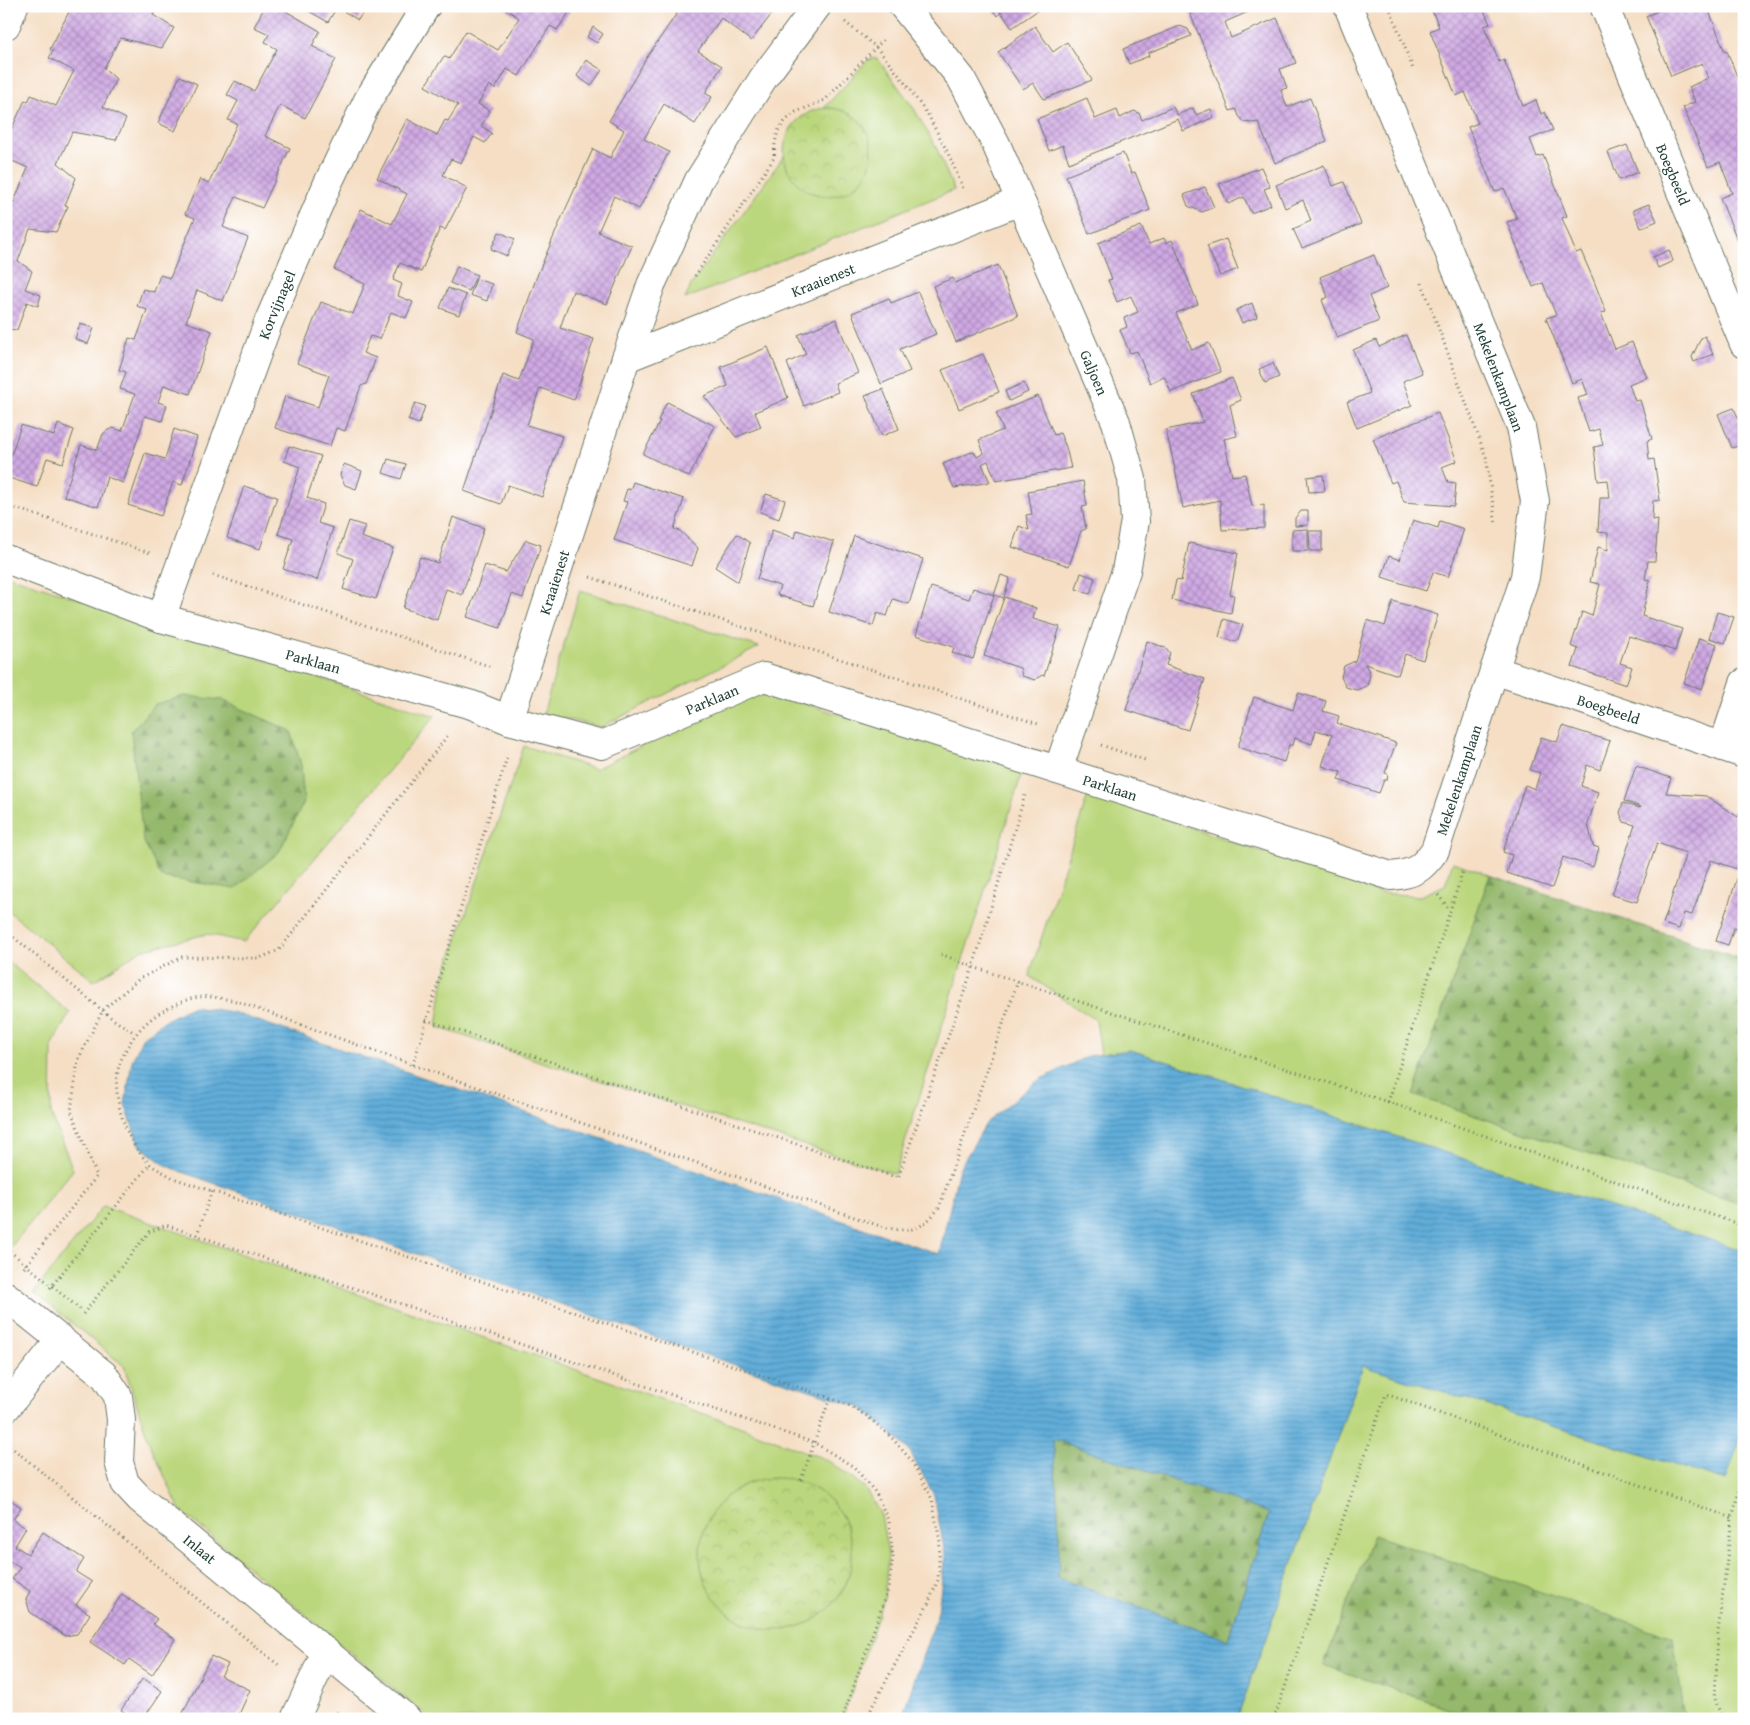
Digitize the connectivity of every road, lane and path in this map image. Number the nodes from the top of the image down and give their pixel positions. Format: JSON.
{"nodes":[{"id":1,"x":14,"y":6,"type":"edge"},
{"id":2,"x":426,"y":6,"type":"edge"},
{"id":3,"x":1348,"y":6,"type":"edge"},
{"id":4,"x":1389,"y":6,"type":"edge"},
{"id":5,"x":1604,"y":6,"type":"edge"},
{"id":6,"x":909,"y":8,"type":"edge"},
{"id":7,"x":828,"y":12,"type":"edge"},
{"id":8,"x":6,"y":25,"type":"edge"},
{"id":9,"x":876,"y":47,"type":"junction"},
{"id":10,"x":1414,"y":71,"type":"dead end"},
{"id":11,"x":1020,"y":201,"type":"junction"},
{"id":12,"x":976,"y":219,"type":"junction"},
{"id":13,"x":694,"y":278,"type":"dead end"},
{"id":14,"x":1422,"y":281,"type":"dead end"},
{"id":15,"x":1744,"y":344,"type":"edge"},
{"id":16,"x":626,"y":358,"type":"junction"},
{"id":17,"x":6,"y":505,"type":"edge"},
{"id":18,"x":1497,"y":532,"type":"dead end"},
{"id":19,"x":6,"y":559,"type":"edge"},
{"id":20,"x":180,"y":564,"type":"junction"},
{"id":21,"x":558,"y":567,"type":"junction"},
{"id":22,"x":161,"y":618,"type":"junction"},
{"id":23,"x":1494,"y":670,"type":"junction"},
{"id":24,"x":522,"y":678,"type":"junction"},
{"id":25,"x":1744,"y":683,"type":"edge"},
{"id":26,"x":472,"y":705,"type":"junction"},
{"id":27,"x":513,"y":721,"type":"junction"},
{"id":28,"x":1070,"y":734,"type":"junction"},
{"id":29,"x":1734,"y":751,"type":"edge"},
{"id":30,"x":1153,"y":763,"type":"dead end"},
{"id":31,"x":1047,"y":767,"type":"junction"},
{"id":32,"x":1465,"y":864,"type":"dead end"},
{"id":33,"x":1418,"y":870,"type":"joint"},
{"id":34,"x":6,"y":931,"type":"edge"},
{"id":35,"x":941,"y":954,"type":"dead end"},
{"id":36,"x":973,"y":966,"type":"junction"},
{"id":37,"x":1018,"y":981,"type":"junction"},
{"id":38,"x":103,"y":1010,"type":"junction"},
{"id":39,"x":426,"y":1020,"type":"junction"},
{"id":40,"x":136,"y":1033,"type":"junction"},
{"id":41,"x":413,"y":1064,"type":"junction"},
{"id":42,"x":1388,"y":1102,"type":"junction"},
{"id":43,"x":150,"y":1164,"type":"junction"},
{"id":44,"x":212,"y":1191,"type":"junction"},
{"id":45,"x":1744,"y":1226,"type":"edge"},
{"id":46,"x":197,"y":1235,"type":"junction"},
{"id":47,"x":6,"y":1248,"type":"edge"},
{"id":48,"x":27,"y":1265,"type":"junction"},
{"id":49,"x":22,"y":1270,"type":"dead end"},
{"id":50,"x":52,"y":1285,"type":"junction"},
{"id":51,"x":6,"y":1296,"type":"edge"},
{"id":52,"x":85,"y":1312,"type":"junction"},
{"id":53,"x":61,"y":1338,"type":"junction"},
{"id":54,"x":830,"y":1398,"type":"junction"},
{"id":55,"x":6,"y":1408,"type":"edge"},
{"id":56,"x":6,"y":1443,"type":"edge"},
{"id":57,"x":815,"y":1443,"type":"junction"},
{"id":58,"x":1744,"y":1472,"type":"edge"},
{"id":59,"x":801,"y":1480,"type":"dead end"},
{"id":60,"x":1732,"y":1518,"type":"junction"},
{"id":61,"x":326,"y":1652,"type":"junction"},
{"id":62,"x":309,"y":1690,"type":"junction"},
{"id":63,"x":295,"y":1719,"type":"edge"},
{"id":64,"x":344,"y":1719,"type":"edge"},
{"id":65,"x":407,"y":1719,"type":"edge"},
{"id":66,"x":842,"y":1719,"type":"edge"},
{"id":67,"x":867,"y":1719,"type":"edge"},
{"id":68,"x":1274,"y":1719,"type":"edge"},
{"id":69,"x":1722,"y":1719,"type":"edge"}],
"edges":[{"from":1,"to":8,"type":"street"},
{"from":2,"to":20,"type":"street","name":"Korvijnagel"},
{"from":3,"to":23,"type":"street","name":"Mekelenkamplaan"},
{"from":4,"to":10,"type":"path"},
{"from":5,"to":15,"type":"street","name":"Boegbeeld"},
{"from":6,"to":9,"type":"path"},
{"from":6,"to":11,"type":"street","name":"Galjoen"},
{"from":7,"to":9,"type":"path"},
{"from":7,"to":16,"type":"street","name":"Kraaienest"},
{"from":9,"to":12,"type":"path"},
{"from":9,"to":13,"type":"path"},
{"from":11,"to":12,"type":"street","name":"Kraaienest"},
{"from":11,"to":28,"type":"street","name":"Galjoen"},
{"from":12,"to":16,"type":"street","name":"Kraaienest"},
{"from":14,"to":18,"type":"path"},
{"from":16,"to":21,"type":"street","name":"Kraaienest"},
{"from":17,"to":20,"type":"path"},
{"from":19,"to":22,"type":"street","name":"Parklaan"},
{"from":20,"to":22,"type":"street","name":"Korvijnagel"},
{"from":20,"to":24,"type":"path"},
{"from":21,"to":24,"type":"street","name":"Kraaienest"},
{"from":21,"to":28,"type":"path"},
{"from":22,"to":26,"type":"street","name":"Parklaan"},
{"from":23,"to":29,"type":"street","name":"Boegbeeld"},
{"from":23,"to":33,"type":"street","name":"Mekelenkamplaan"},
{"from":24,"to":27,"type":"street","name":"Kraaienest"},
{"from":25,"to":29,"type":"street","name":"Boegbeeld"},
{"from":26,"to":27,"type":"street","name":"Parklaan"},
{"from":26,"to":38,"type":"path"},
{"from":27,"to":31,"type":"street","name":"Parklaan"},
{"from":27,"to":39,"type":"path"},
{"from":28,"to":30,"type":"path"},
{"from":28,"to":31,"type":"street","name":"Galjoen"},
{"from":31,"to":33,"type":"street","name":"Parklaan"},
{"from":31,"to":36,"type":"path"},
{"from":32,"to":42,"type":"path"},
{"from":34,"to":38,"type":"path"},
{"from":35,"to":36,"type":"path"},
{"from":36,"to":37,"type":"path"},
{"from":36,"to":39,"type":"path"},
{"from":37,"to":41,"type":"path"},
{"from":37,"to":42,"type":"path"},
{"from":38,"to":40,"type":"path"},
{"from":38,"to":48,"type":"path"},
{"from":39,"to":41,"type":"path"},
{"from":40,"to":41,"type":"path"},
{"from":40,"to":43,"type":"path"},
{"from":42,"to":45,"type":"path"},
{"from":43,"to":44,"type":"path"},
{"from":43,"to":50,"type":"path"},
{"from":44,"to":46,"type":"path"},
{"from":44,"to":54,"type":"path"},
{"from":46,"to":52,"type":"path"},
{"from":46,"to":57,"type":"path"},
{"from":47,"to":48,"type":"path"},
{"from":48,"to":49,"type":"path"},
{"from":48,"to":50,"type":"path"},
{"from":50,"to":52,"type":"path"},
{"from":51,"to":53,"type":"street","name":"Inlaat"},
{"from":52,"to":53,"type":"path"},
{"from":53,"to":55,"type":"street"},
{"from":53,"to":61,"type":"street","name":"Inlaat"},
{"from":54,"to":57,"type":"path"},
{"from":54,"to":67,"type":"path"},
{"from":56,"to":62,"type":"path"},
{"from":57,"to":59,"type":"path"},
{"from":57,"to":66,"type":"path"},
{"from":58,"to":60,"type":"path"},
{"from":60,"to":68,"type":"path"},
{"from":60,"to":69,"type":"path"},
{"from":61,"to":62,"type":"street"},
{"from":61,"to":65,"type":"street","name":"Inlaat"},
{"from":62,"to":63,"type":"street"},
{"from":62,"to":64,"type":"path"}]}
